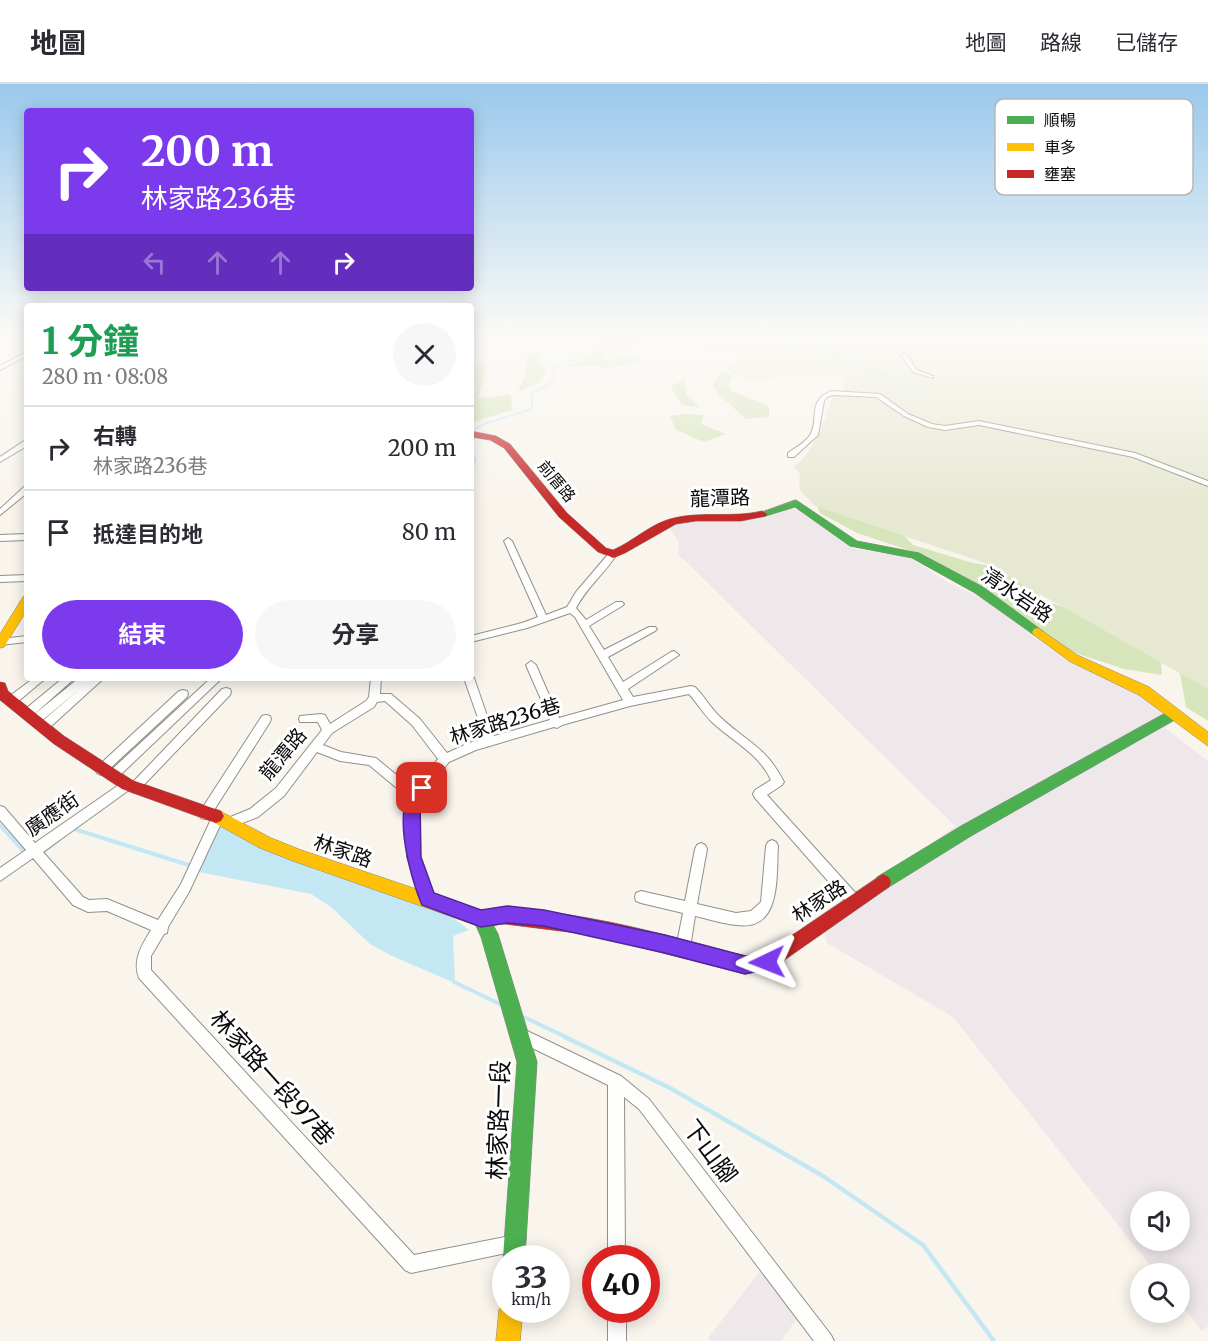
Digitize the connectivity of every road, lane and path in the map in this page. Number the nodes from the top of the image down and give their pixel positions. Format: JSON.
{"nodes":[{"id":1,"x":474,"y":434,"type":"edge"},
{"id":2,"x":24,"y":445,"type":"edge"},
{"id":3,"x":791,"y":456,"type":"dead end"},
{"id":4,"x":0,"y":460,"type":"edge"},
{"id":5,"x":1208,"y":484,"type":"edge"},
{"id":6,"x":24,"y":492,"type":"edge"},
{"id":7,"x":796,"y":503,"type":"joint"},
{"id":8,"x":0,"y":513,"type":"edge"},
{"id":9,"x":0,"y":537,"type":"edge"},
{"id":10,"x":24,"y":537,"type":"edge"},
{"id":11,"x":508,"y":541,"type":"dead end"},
{"id":12,"x":613,"y":554,"type":"junction"},
{"id":13,"x":24,"y":578,"type":"edge"},
{"id":14,"x":0,"y":579,"type":"edge"},
{"id":15,"x":619,"y":604,"type":"dead end"},
{"id":16,"x":24,"y":605,"type":"edge"},
{"id":17,"x":570,"y":609,"type":"junction"},
{"id":18,"x":544,"y":620,"type":"junction"},
{"id":19,"x":584,"y":625,"type":"junction"},
{"id":20,"x":652,"y":629,"type":"dead end"},
{"id":21,"x":474,"y":638,"type":"edge"},
{"id":22,"x":24,"y":639,"type":"edge"},
{"id":23,"x":1,"y":643,"type":"edge"},
{"id":24,"x":602,"y":656,"type":"junction"},
{"id":25,"x":674,"y":656,"type":"dead end"},
{"id":26,"x":531,"y":665,"type":"dead end"},
{"id":27,"x":37,"y":681,"type":"edge"},
{"id":28,"x":68,"y":681,"type":"edge"},
{"id":29,"x":82,"y":681,"type":"edge"},
{"id":30,"x":94,"y":681,"type":"edge"},
{"id":31,"x":214,"y":681,"type":"edge"},
{"id":32,"x":376,"y":681,"type":"edge"},
{"id":33,"x":471,"y":681,"type":"edge"},
{"id":34,"x":0,"y":687,"type":"edge"},
{"id":35,"x":622,"y":687,"type":"junction"},
{"id":36,"x":226,"y":692,"type":"dead end"},
{"id":37,"x":183,"y":694,"type":"dead end"},
{"id":38,"x":374,"y":698,"type":"junction"},
{"id":39,"x":11,"y":701,"type":"junction"},
{"id":40,"x":630,"y":702,"type":"junction"},
{"id":41,"x":1173,"y":714,"type":"junction"},
{"id":42,"x":266,"y":719,"type":"dead end"},
{"id":43,"x":304,"y":719,"type":"dead end"},
{"id":44,"x":35,"y":720,"type":"junction"},
{"id":45,"x":557,"y":724,"type":"junction"},
{"id":46,"x":328,"y":730,"type":"junction"},
{"id":47,"x":1208,"y":740,"type":"edge"},
{"id":48,"x":491,"y":741,"type":"junction"},
{"id":49,"x":316,"y":747,"type":"junction"},
{"id":50,"x":445,"y":759,"type":"junction"},
{"id":51,"x":106,"y":773,"type":"junction"},
{"id":52,"x":131,"y":786,"type":"junction"},
{"id":53,"x":412,"y":800,"type":"junction"},
{"id":54,"x":0,"y":812,"type":"edge"},
{"id":55,"x":211,"y":817,"type":"junction"},
{"id":56,"x":232,"y":822,"type":"junction"},
{"id":57,"x":772,"y":846,"type":"dead end"},
{"id":58,"x":701,"y":849,"type":"dead end"},
{"id":59,"x":38,"y":854,"type":"junction"},
{"id":60,"x":0,"y":875,"type":"edge"},
{"id":61,"x":641,"y":897,"type":"dead end"},
{"id":62,"x":428,"y":899,"type":"junction"},
{"id":63,"x":855,"y":902,"type":"junction"},
{"id":64,"x":690,"y":908,"type":"junction"},
{"id":65,"x":481,"y":919,"type":"junction"},
{"id":66,"x":162,"y":928,"type":"junction"},
{"id":67,"x":683,"y":948,"type":"junction"},
{"id":68,"x":521,"y":1035,"type":"junction"},
{"id":69,"x":616,"y":1081,"type":"junction"},
{"id":70,"x":515,"y":1245,"type":"edge"},
{"id":71,"x":616,"y":1245,"type":"edge"},
{"id":72,"x":492,"y":1254,"type":"edge"},
{"id":73,"x":510,"y":1323,"type":"edge"},
{"id":74,"x":617,"y":1323,"type":"edge"},
{"id":75,"x":508,"y":1341,"type":"edge"},
{"id":76,"x":617,"y":1341,"type":"edge"},
{"id":77,"x":825,"y":1341,"type":"edge"}],
"edges":[{"from":1,"to":12,"type":"street","name":"前厝路"},
{"from":2,"to":4,"type":"street"},
{"from":3,"to":5,"type":"street"},
{"from":6,"to":8,"type":"street"},
{"from":7,"to":12,"type":"street","name":"龍潭路"},
{"from":7,"to":41,"type":"street","name":"清水岩路"},
{"from":9,"to":10,"type":"street"},
{"from":11,"to":18,"type":"street"},
{"from":12,"to":17,"type":"street","name":"龍潭路"},
{"from":13,"to":14,"type":"street"},
{"from":15,"to":19,"type":"street"},
{"from":16,"to":23,"type":"street"},
{"from":17,"to":18,"type":"street"},
{"from":17,"to":19,"type":"street"},
{"from":18,"to":21,"type":"street"},
{"from":19,"to":24,"type":"street"},
{"from":20,"to":24,"type":"street"},
{"from":22,"to":23,"type":"street"},
{"from":24,"to":35,"type":"street"},
{"from":25,"to":35,"type":"street"},
{"from":26,"to":45,"type":"street"},
{"from":27,"to":39,"type":"street"},
{"from":28,"to":44,"type":"street"},
{"from":29,"to":44,"type":"street"},
{"from":30,"to":44,"type":"street"},
{"from":31,"to":51,"type":"street"},
{"from":32,"to":38,"type":"street"},
{"from":33,"to":48,"type":"street"},
{"from":34,"to":39,"type":"street","name":"林家路"},
{"from":35,"to":40,"type":"street"},
{"from":36,"to":52,"type":"street","name":"廣應街"},
{"from":37,"to":51,"type":"street"},
{"from":38,"to":46,"type":"street","name":"龍潭路"},
{"from":38,"to":50,"type":"street"},
{"from":39,"to":44,"type":"street","name":"林家路"},
{"from":40,"to":45,"type":"street","name":"林家路236巷"},
{"from":40,"to":63,"type":"street","name":"林家路236巷"},
{"from":41,"to":47,"type":"street","name":"清水岩路"},
{"from":41,"to":63,"type":"street","name":"林家路"},
{"from":42,"to":55,"type":"street","name":"林家路一段97巷"},
{"from":43,"to":46,"type":"street"},
{"from":44,"to":51,"type":"street","name":"林家路"},
{"from":45,"to":48,"type":"street","name":"林家路236巷"},
{"from":46,"to":49,"type":"street","name":"龍潭路"},
{"from":48,"to":50,"type":"street","name":"林家路236巷"},
{"from":49,"to":53,"type":"street"},
{"from":49,"to":56,"type":"street","name":"龍潭路"},
{"from":50,"to":53,"type":"street","name":"林家路236巷"},
{"from":51,"to":52,"type":"street","name":"林家路"},
{"from":52,"to":55,"type":"street","name":"林家路"},
{"from":52,"to":59,"type":"street","name":"廣應街"},
{"from":53,"to":62,"type":"street"},
{"from":54,"to":59,"type":"street"},
{"from":55,"to":56,"type":"street","name":"林家路"},
{"from":55,"to":66,"type":"street","name":"林家路一段97巷"},
{"from":56,"to":62,"type":"street","name":"林家路"},
{"from":57,"to":64,"type":"street"},
{"from":58,"to":64,"type":"street"},
{"from":59,"to":60,"type":"street","name":"廣應街"},
{"from":59,"to":66,"type":"street"},
{"from":61,"to":64,"type":"street"},
{"from":62,"to":65,"type":"street","name":"林家路"},
{"from":63,"to":67,"type":"street","name":"林家路"},
{"from":64,"to":67,"type":"street"},
{"from":65,"to":67,"type":"street","name":"林家路"},
{"from":65,"to":68,"type":"street","name":"林家路一段"},
{"from":66,"to":72,"type":"street","name":"林家路一段97巷"},
{"from":68,"to":69,"type":"street","name":"下山腳"},
{"from":68,"to":70,"type":"street","name":"林家路一段"},
{"from":69,"to":71,"type":"street"},
{"from":69,"to":77,"type":"street","name":"下山腳"},
{"from":73,"to":75,"type":"street"},
{"from":74,"to":76,"type":"street"}]}
